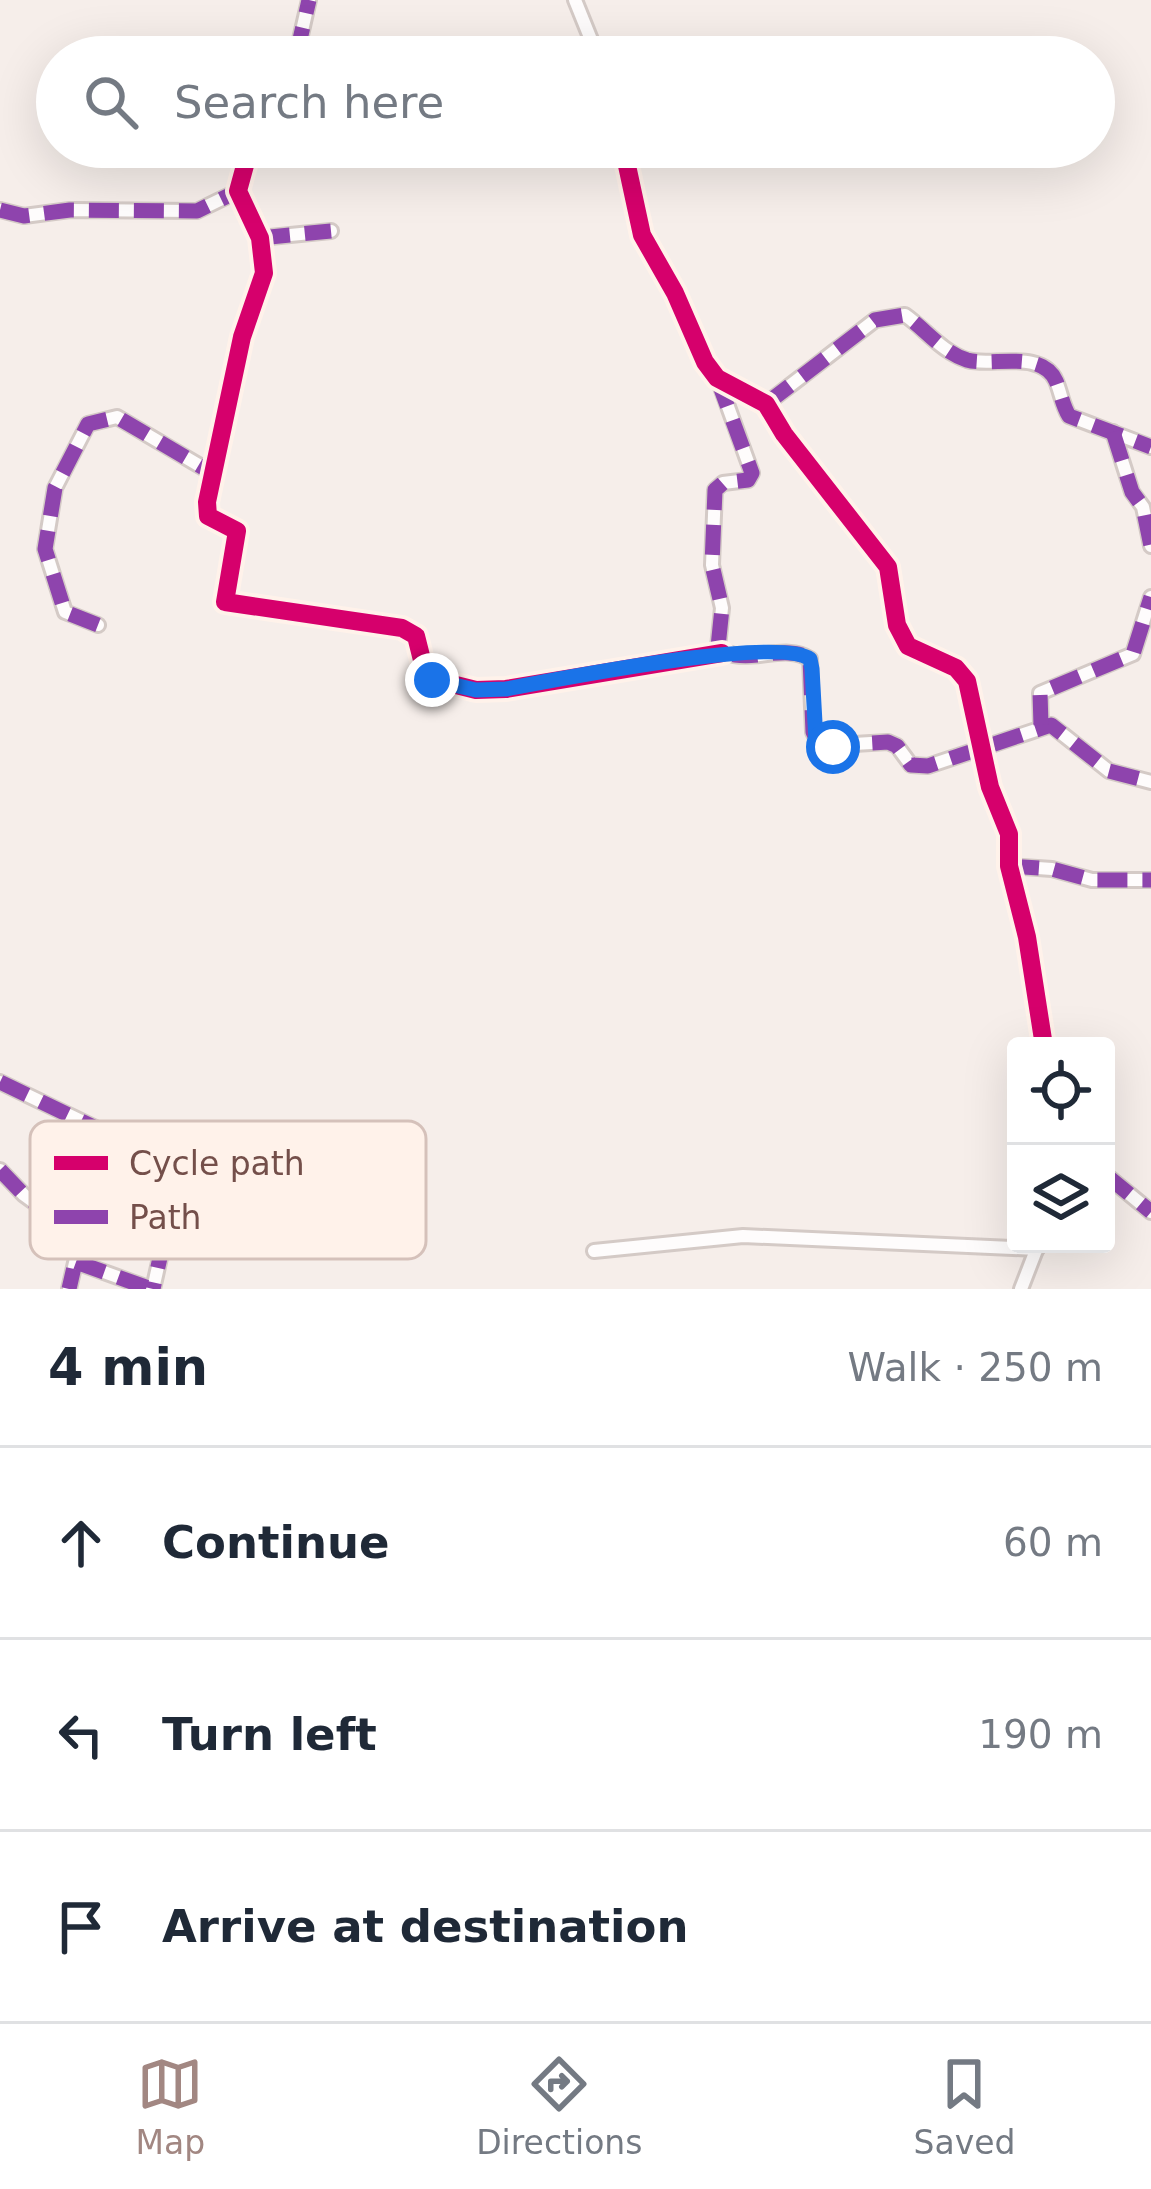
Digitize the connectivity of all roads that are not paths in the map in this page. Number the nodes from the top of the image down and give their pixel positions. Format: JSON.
{"nodes":[{"id":1,"x":309,"y":0,"type":"edge"},
{"id":2,"x":574,"y":0,"type":"edge"},
{"id":3,"x":301,"y":36,"type":"edge"},
{"id":4,"x":589,"y":36,"type":"edge"},
{"id":5,"x":244,"y":168,"type":"edge"},
{"id":6,"x":627,"y":168,"type":"edge"},
{"id":7,"x":238,"y":191,"type":"junction"},
{"id":8,"x":0,"y":210,"type":"edge"},
{"id":9,"x":331,"y":231,"type":"dead end"},
{"id":10,"x":260,"y":238,"type":"junction"},
{"id":11,"x":717,"y":378,"type":"junction"},
{"id":12,"x":766,"y":404,"type":"junction"},
{"id":13,"x":1113,"y":432,"type":"junction"},
{"id":14,"x":1151,"y":447,"type":"edge"},
{"id":15,"x":212,"y":472,"type":"junction"},
{"id":16,"x":1151,"y":547,"type":"edge"},
{"id":17,"x":1151,"y":597,"type":"edge"},
{"id":18,"x":98,"y":625,"type":"dead end"},
{"id":19,"x":722,"y":653,"type":"junction"},
{"id":20,"x":1042,"y":725,"type":"junction"},
{"id":21,"x":982,"y":749,"type":"junction"},
{"id":22,"x":1151,"y":782,"type":"edge"},
{"id":23,"x":1009,"y":866,"type":"junction"},
{"id":24,"x":1151,"y":880,"type":"edge"},
{"id":25,"x":1044,"y":1037,"type":"edge"},
{"id":26,"x":0,"y":1082,"type":"edge"},
{"id":27,"x":81,"y":1121,"type":"edge"},
{"id":28,"x":0,"y":1170,"type":"edge"},
{"id":29,"x":1115,"y":1182,"type":"edge"},
{"id":30,"x":30,"y":1199,"type":"edge"},
{"id":31,"x":1151,"y":1212,"type":"edge"},
{"id":32,"x":1007,"y":1246,"type":"edge"},
{"id":33,"x":594,"y":1251,"type":"dead end"},
{"id":34,"x":1036,"y":1253,"type":"edge"},
{"id":35,"x":76,"y":1259,"type":"edge"},
{"id":36,"x":159,"y":1259,"type":"edge"},
{"id":37,"x":76,"y":1262,"type":"junction"},
{"id":38,"x":69,"y":1289,"type":"edge"},
{"id":39,"x":152,"y":1289,"type":"edge"},
{"id":40,"x":1021,"y":1289,"type":"edge"}],
"edges":[{"from":1,"to":3,"type":"street"},
{"from":2,"to":4,"type":"street"},
{"from":5,"to":7,"type":"street"},
{"from":6,"to":11,"type":"street"},
{"from":7,"to":8,"type":"street"},
{"from":7,"to":10,"type":"street"},
{"from":9,"to":10,"type":"street"},
{"from":10,"to":15,"type":"street"},
{"from":11,"to":12,"type":"street"},
{"from":11,"to":19,"type":"street"},
{"from":12,"to":13,"type":"street"},
{"from":12,"to":21,"type":"street"},
{"from":13,"to":14,"type":"street"},
{"from":13,"to":16,"type":"street"},
{"from":15,"to":18,"type":"street"},
{"from":15,"to":19,"type":"street"},
{"from":17,"to":20,"type":"street"},
{"from":19,"to":21,"type":"street"},
{"from":20,"to":21,"type":"street"},
{"from":20,"to":22,"type":"street"},
{"from":21,"to":23,"type":"street"},
{"from":23,"to":24,"type":"street"},
{"from":23,"to":25,"type":"street"},
{"from":26,"to":27,"type":"street"},
{"from":28,"to":30,"type":"street"},
{"from":29,"to":31,"type":"street"},
{"from":32,"to":33,"type":"street"},
{"from":34,"to":40,"type":"street"},
{"from":35,"to":37,"type":"street"},
{"from":36,"to":39,"type":"street"},
{"from":37,"to":38,"type":"street"},
{"from":37,"to":39,"type":"street"}]}
